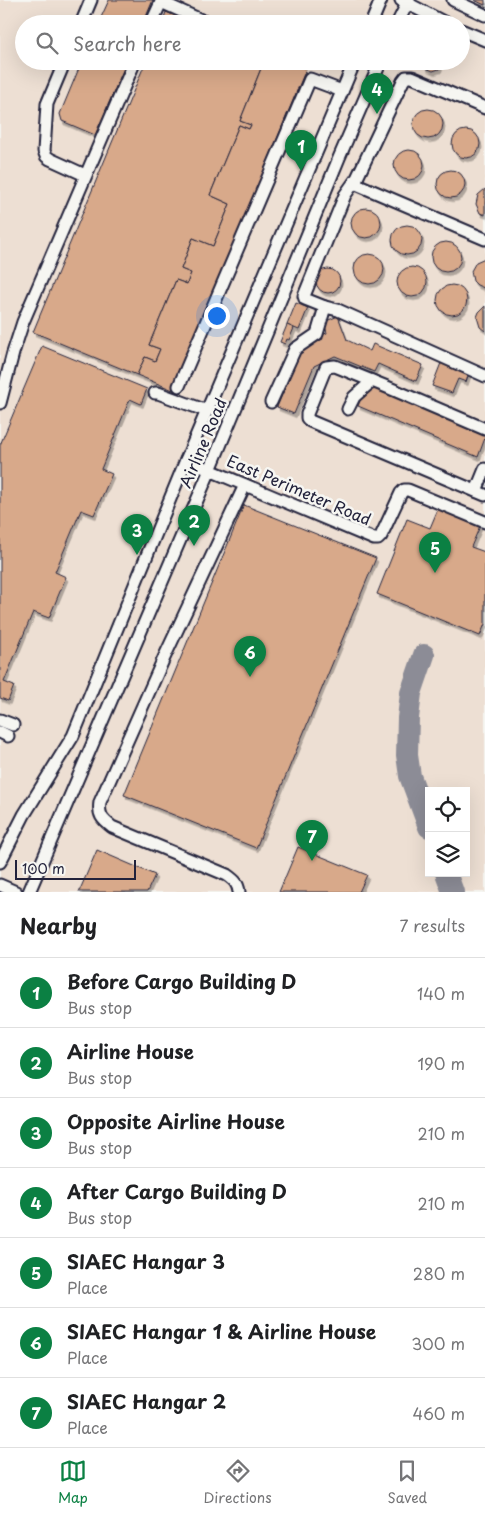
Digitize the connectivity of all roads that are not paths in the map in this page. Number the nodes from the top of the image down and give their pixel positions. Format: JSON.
{"nodes":[{"id":1,"x":91,"y":0,"type":"edge"},
{"id":2,"x":381,"y":0,"type":"edge"},
{"id":3,"x":452,"y":0,"type":"edge"},
{"id":4,"x":161,"y":1,"type":"edge"},
{"id":5,"x":405,"y":1,"type":"edge"},
{"id":6,"x":85,"y":15,"type":"edge"},
{"id":7,"x":155,"y":15,"type":"edge"},
{"id":8,"x":191,"y":15,"type":"edge"},
{"id":9,"x":375,"y":15,"type":"edge"},
{"id":10,"x":401,"y":15,"type":"edge"},
{"id":11,"x":431,"y":15,"type":"edge"},
{"id":12,"x":485,"y":15,"type":"edge"},
{"id":13,"x":470,"y":34,"type":"edge"},
{"id":14,"x":485,"y":40,"type":"edge"},
{"id":15,"x":61,"y":70,"type":"edge"},
{"id":16,"x":131,"y":70,"type":"edge"},
{"id":17,"x":351,"y":70,"type":"edge"},
{"id":18,"x":377,"y":70,"type":"edge"},
{"id":19,"x":342,"y":91,"type":"junction"},
{"id":20,"x":485,"y":108,"type":"edge"},
{"id":21,"x":85,"y":175,"type":"junction"},
{"id":22,"x":354,"y":182,"type":"junction"},
{"id":23,"x":485,"y":239,"type":"edge"},
{"id":24,"x":325,"y":307,"type":"junction"},
{"id":25,"x":485,"y":376,"type":"edge"},
{"id":26,"x":372,"y":380,"type":"junction"},
{"id":27,"x":178,"y":386,"type":"dead end"},
{"id":28,"x":155,"y":393,"type":"dead end"},
{"id":29,"x":271,"y":402,"type":"dead end"},
{"id":30,"x":0,"y":403,"type":"edge"},
{"id":31,"x":348,"y":410,"type":"dead end"},
{"id":32,"x":207,"y":411,"type":"junction"},
{"id":33,"x":485,"y":429,"type":"edge"},
{"id":34,"x":186,"y":460,"type":"junction"},
{"id":35,"x":485,"y":469,"type":"edge"},
{"id":36,"x":210,"y":470,"type":"junction"},
{"id":37,"x":245,"y":485,"type":"junction"},
{"id":38,"x":480,"y":493,"type":"edge"},
{"id":39,"x":485,"y":522,"type":"edge"},
{"id":40,"x":0,"y":720,"type":"edge"},
{"id":41,"x":7,"y":731,"type":"edge"},
{"id":42,"x":0,"y":862,"type":"edge"},
{"id":43,"x":0,"y":885,"type":"edge"},
{"id":44,"x":16,"y":892,"type":"edge"},
{"id":45,"x":29,"y":892,"type":"edge"},
{"id":46,"x":239,"y":892,"type":"edge"}],
"edges":[{"from":1,"to":6,"type":"lane"},
{"from":2,"to":9,"type":"lane"},
{"from":3,"to":12,"type":"lane"},
{"from":4,"to":7,"type":"lane"},
{"from":4,"to":8,"type":"lane"},
{"from":5,"to":10,"type":"lane"},
{"from":5,"to":11,"type":"lane"},
{"from":13,"to":14,"type":"lane"},
{"from":15,"to":21,"type":"lane"},
{"from":16,"to":21,"type":"lane"},
{"from":17,"to":19,"type":"lane","name":"Airline Road"},
{"from":18,"to":36,"type":"lane","name":"Airline Road"},
{"from":19,"to":27,"type":"lane"},
{"from":19,"to":32,"type":"lane","name":"Airline Road"},
{"from":20,"to":22,"type":"lane"},
{"from":21,"to":30,"type":"lane"},
{"from":22,"to":23,"type":"lane"},
{"from":22,"to":24,"type":"lane"},
{"from":24,"to":25,"type":"lane"},
{"from":24,"to":29,"type":"lane"},
{"from":26,"to":31,"type":"lane"},
{"from":26,"to":33,"type":"lane"},
{"from":26,"to":38,"type":"lane"},
{"from":28,"to":32,"type":"lane"},
{"from":32,"to":34,"type":"lane","name":"Airline Road"},
{"from":34,"to":36,"type":"lane","name":"East Perimeter Road"},
{"from":34,"to":42,"type":"lane","name":"Airline Road"},
{"from":35,"to":38,"type":"lane"},
{"from":36,"to":37,"type":"lane","name":"East Perimeter Road"},
{"from":36,"to":45,"type":"lane","name":"Airline Road"},
{"from":37,"to":39,"type":"lane","name":"East Perimeter Road"},
{"from":37,"to":46,"type":"lane"},
{"from":40,"to":41,"type":"lane"},
{"from":43,"to":44,"type":"lane"}]}
